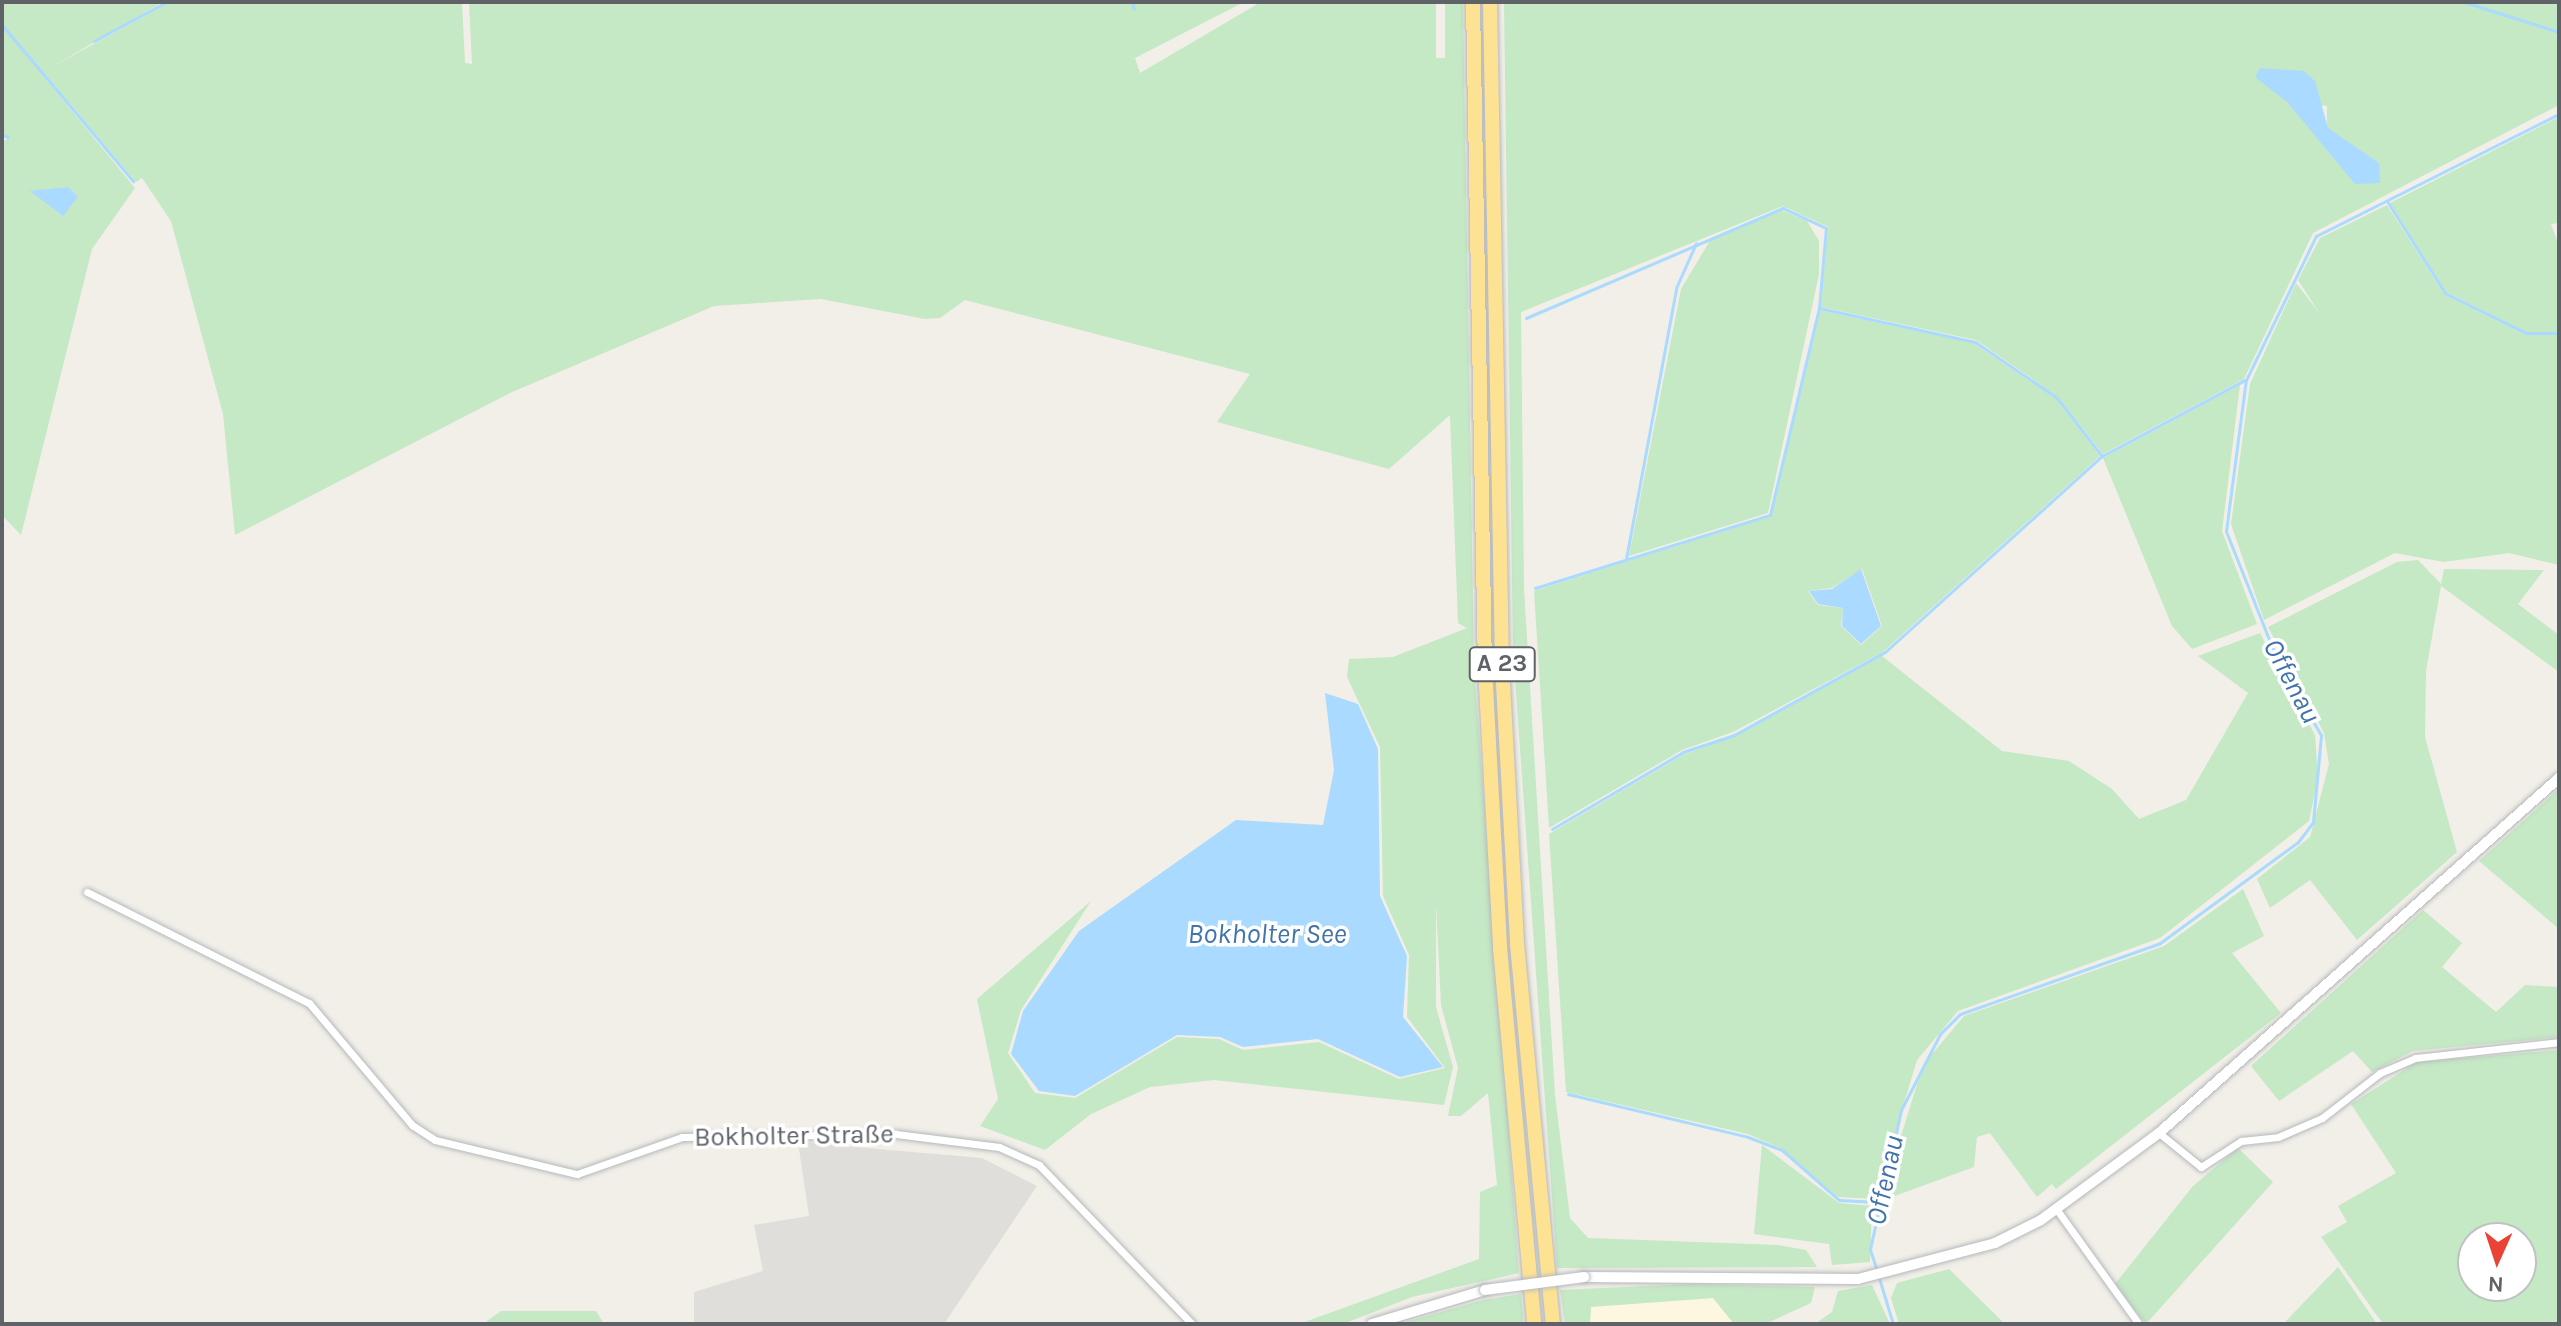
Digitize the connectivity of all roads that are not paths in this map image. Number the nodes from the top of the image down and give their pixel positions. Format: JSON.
{"nodes":[{"id":1,"x":1473,"y":2,"type":"edge"},
{"id":2,"x":1490,"y":2,"type":"edge"},
{"id":3,"x":2559,"y":778,"type":"edge"},
{"id":4,"x":87,"y":892,"type":"dead end"},
{"id":5,"x":2559,"y":1042,"type":"edge"},
{"id":6,"x":2159,"y":1133,"type":"junction"},
{"id":7,"x":2057,"y":1210,"type":"junction"},
{"id":8,"x":1192,"y":1324,"type":"edge"},
{"id":9,"x":1372,"y":1324,"type":"edge"},
{"id":10,"x":1534,"y":1324,"type":"edge"},
{"id":11,"x":1553,"y":1324,"type":"edge"},
{"id":12,"x":2139,"y":1324,"type":"edge"}],
"edges":[{"from":1,"to":10,"type":"highway","number":"A 23"},
{"from":2,"to":11,"type":"highway","number":"A 23"},
{"from":3,"to":6,"type":"main road"},
{"from":4,"to":8,"type":"street","name":"Bokholter Straße"},
{"from":5,"to":6,"type":"street"},
{"from":6,"to":7,"type":"main road"},
{"from":7,"to":9,"type":"main road","bridge":true},
{"from":7,"to":12,"type":"street"}]}
